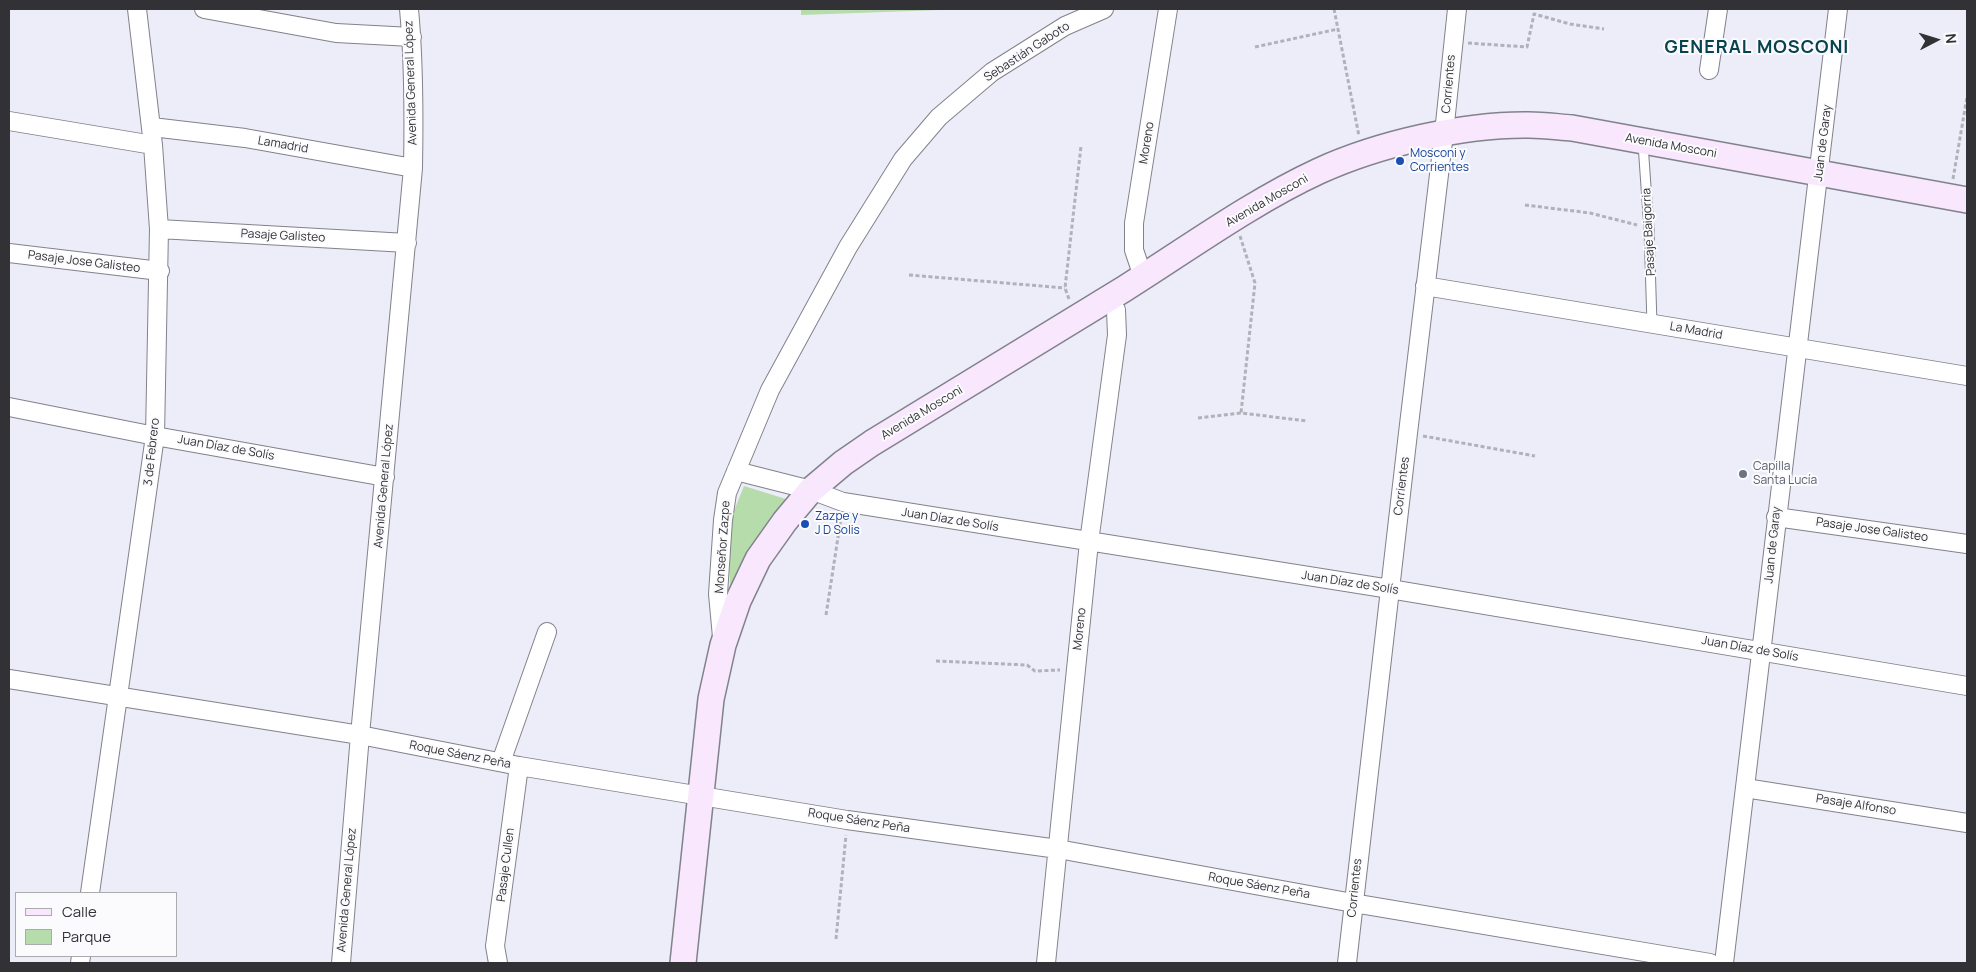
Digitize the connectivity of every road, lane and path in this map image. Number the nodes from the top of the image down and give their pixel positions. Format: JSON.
{"nodes":[{"id":1,"x":137,"y":9,"type":"edge"},
{"id":2,"x":204,"y":9,"type":"edge"},
{"id":3,"x":409,"y":9,"type":"edge"},
{"id":4,"x":1104,"y":9,"type":"edge"},
{"id":5,"x":1168,"y":9,"type":"edge"},
{"id":6,"x":1334,"y":9,"type":"edge"},
{"id":7,"x":1457,"y":9,"type":"edge"},
{"id":8,"x":1718,"y":9,"type":"edge"},
{"id":9,"x":1838,"y":9,"type":"edge"},
{"id":10,"x":1338,"y":29,"type":"junction"},
{"id":11,"x":1604,"y":29,"type":"dead end"},
{"id":12,"x":412,"y":37,"type":"junction"},
{"id":13,"x":1453,"y":42,"type":"junction"},
{"id":14,"x":1255,"y":47,"type":"dead end"},
{"id":15,"x":1709,"y":70,"type":"dead end"},
{"id":16,"x":1967,"y":97,"type":"edge"},
{"id":17,"x":9,"y":121,"type":"edge"},
{"id":18,"x":152,"y":126,"type":"junction"},
{"id":19,"x":1444,"y":133,"type":"junction"},
{"id":20,"x":1643,"y":141,"type":"junction"},
{"id":21,"x":154,"y":145,"type":"junction"},
{"id":22,"x":1081,"y":146,"type":"dead end"},
{"id":23,"x":1363,"y":154,"type":"junction"},
{"id":24,"x":413,"y":168,"type":"junction"},
{"id":25,"x":1819,"y":172,"type":"junction"},
{"id":26,"x":1958,"y":198,"type":"edge"},
{"id":27,"x":1525,"y":205,"type":"dead end"},
{"id":28,"x":1235,"y":219,"type":"junction"},
{"id":29,"x":160,"y":229,"type":"junction"},
{"id":30,"x":1649,"y":229,"type":"junction"},
{"id":31,"x":407,"y":243,"type":"junction"},
{"id":32,"x":848,"y":246,"type":"joint"},
{"id":33,"x":9,"y":253,"type":"edge"},
{"id":34,"x":160,"y":271,"type":"junction"},
{"id":35,"x":909,"y":275,"type":"dead end"},
{"id":36,"x":1143,"y":277,"type":"junction"},
{"id":37,"x":1426,"y":286,"type":"junction"},
{"id":38,"x":1066,"y":288,"type":"junction"},
{"id":39,"x":1109,"y":298,"type":"junction"},
{"id":40,"x":1076,"y":319,"type":"junction"},
{"id":41,"x":1652,"y":324,"type":"junction"},
{"id":42,"x":1797,"y":348,"type":"junction"},
{"id":43,"x":1967,"y":376,"type":"edge"},
{"id":44,"x":9,"y":407,"type":"edge"},
{"id":45,"x":1241,"y":413,"type":"junction"},
{"id":46,"x":1198,"y":418,"type":"dead end"},
{"id":47,"x":1307,"y":421,"type":"dead end"},
{"id":48,"x":1408,"y":433,"type":"junction"},
{"id":49,"x":155,"y":436,"type":"junction"},
{"id":50,"x":1536,"y":456,"type":"dead end"},
{"id":51,"x":736,"y":470,"type":"junction"},
{"id":52,"x":386,"y":477,"type":"junction"},
{"id":53,"x":811,"y":490,"type":"junction"},
{"id":54,"x":843,"y":502,"type":"junction"},
{"id":55,"x":1776,"y":516,"type":"junction"},
{"id":56,"x":1089,"y":542,"type":"junction"},
{"id":57,"x":1967,"y":544,"type":"edge"},
{"id":58,"x":1390,"y":589,"type":"junction"},
{"id":59,"x":826,"y":615,"type":"dead end"},
{"id":60,"x":547,"y":632,"type":"dead end"},
{"id":61,"x":723,"y":645,"type":"junction"},
{"id":62,"x":1762,"y":651,"type":"junction"},
{"id":63,"x":936,"y":661,"type":"dead end"},
{"id":64,"x":1076,"y":670,"type":"junction"},
{"id":65,"x":9,"y":679,"type":"edge"},
{"id":66,"x":1967,"y":686,"type":"edge"},
{"id":67,"x":118,"y":697,"type":"junction"},
{"id":68,"x":360,"y":735,"type":"junction"},
{"id":69,"x":501,"y":762,"type":"junction"},
{"id":70,"x":519,"y":766,"type":"junction"},
{"id":71,"x":1745,"y":788,"type":"junction"},
{"id":72,"x":700,"y":796,"type":"junction"},
{"id":73,"x":847,"y":820,"type":"junction"},
{"id":74,"x":1967,"y":823,"type":"edge"},
{"id":75,"x":1058,"y":849,"type":"junction"},
{"id":76,"x":90,"y":892,"type":"edge"},
{"id":77,"x":1353,"y":903,"type":"junction"},
{"id":78,"x":836,"y":939,"type":"dead end"},
{"id":79,"x":341,"y":963,"type":"edge"},
{"id":80,"x":498,"y":963,"type":"edge"},
{"id":81,"x":682,"y":963,"type":"edge"},
{"id":82,"x":1046,"y":963,"type":"edge"},
{"id":83,"x":1347,"y":963,"type":"edge"},
{"id":84,"x":1710,"y":963,"type":"edge"},
{"id":85,"x":1724,"y":963,"type":"edge"}],
"edges":[{"from":1,"to":18,"type":"street","name":"3 de Febrero"},
{"from":2,"to":12,"type":"street"},
{"from":3,"to":12,"type":"street","name":"Avenida General López"},
{"from":4,"to":32,"type":"street","name":"Sebastián Gaboto"},
{"from":5,"to":36,"type":"street","name":"Moreno"},
{"from":6,"to":10,"type":"path"},
{"from":7,"to":13,"type":"street","name":"Corrientes"},
{"from":8,"to":15,"type":"street"},
{"from":9,"to":25,"type":"street","name":"Juan de Garay"},
{"from":10,"to":14,"type":"path"},
{"from":10,"to":23,"type":"path"},
{"from":11,"to":13,"type":"path"},
{"from":12,"to":24,"type":"street","name":"Avenida General López"},
{"from":13,"to":19,"type":"street","name":"Corrientes"},
{"from":16,"to":26,"type":"path"},
{"from":17,"to":21,"type":"street"},
{"from":18,"to":21,"type":"street","name":"3 de Febrero"},
{"from":18,"to":24,"type":"street","name":"Lamadrid"},
{"from":19,"to":20,"type":"street","name":"Avenida Mosconi"},
{"from":19,"to":23,"type":"street","name":"Avenida Mosconi"},
{"from":19,"to":37,"type":"street","name":"Corrientes"},
{"from":20,"to":25,"type":"street","name":"Avenida Mosconi"},
{"from":20,"to":30,"type":"lane","name":"Pasaje Baigorria"},
{"from":21,"to":29,"type":"street","name":"3 de Febrero"},
{"from":22,"to":38,"type":"path"},
{"from":23,"to":28,"type":"street","name":"Avenida Mosconi"},
{"from":24,"to":31,"type":"street","name":"Avenida General López"},
{"from":25,"to":26,"type":"street","name":"Avenida Mosconi"},
{"from":25,"to":42,"type":"street","name":"Juan de Garay"},
{"from":27,"to":30,"type":"path"},
{"from":28,"to":36,"type":"street","name":"Avenida Mosconi"},
{"from":28,"to":45,"type":"path"},
{"from":29,"to":31,"type":"street","name":"Pasaje Galisteo"},
{"from":29,"to":34,"type":"street","name":"3 de Febrero"},
{"from":30,"to":41,"type":"lane","name":"Pasaje Baigorria"},
{"from":31,"to":52,"type":"street","name":"Avenida General López"},
{"from":32,"to":51,"type":"street","name":"Monseñor Zazpe"},
{"from":33,"to":34,"type":"street","name":"Pasaje Jose Galisteo"},
{"from":34,"to":49,"type":"street","name":"3 de Febrero"},
{"from":35,"to":38,"type":"path"},
{"from":36,"to":39,"type":"street","name":"Avenida Mosconi"},
{"from":37,"to":41,"type":"street","name":"La Madrid"},
{"from":37,"to":48,"type":"street","name":"Corrientes"},
{"from":38,"to":40,"type":"path"},
{"from":39,"to":40,"type":"street","name":"Avenida Mosconi"},
{"from":39,"to":56,"type":"street","name":"Moreno"},
{"from":40,"to":53,"type":"street","name":"Avenida Mosconi"},
{"from":41,"to":42,"type":"street","name":"La Madrid"},
{"from":42,"to":43,"type":"street","name":"La Madrid"},
{"from":42,"to":55,"type":"street","name":"Juan de Garay"},
{"from":44,"to":49,"type":"street","name":"Juan Díaz de Solís"},
{"from":45,"to":46,"type":"path"},
{"from":45,"to":47,"type":"path"},
{"from":48,"to":50,"type":"path"},
{"from":48,"to":58,"type":"street","name":"Corrientes"},
{"from":49,"to":52,"type":"street","name":"Juan Díaz de Solís"},
{"from":49,"to":67,"type":"street","name":"3 de Febrero"},
{"from":51,"to":53,"type":"street","name":"Juan Díaz de Solís"},
{"from":51,"to":61,"type":"street","name":"Monseñor Zazpe"},
{"from":52,"to":68,"type":"street","name":"Avenida General López"},
{"from":53,"to":54,"type":"street","name":"Juan Díaz de Solís"},
{"from":53,"to":61,"type":"street","name":"Avenida Mosconi"},
{"from":54,"to":56,"type":"street","name":"Juan Díaz de Solís"},
{"from":54,"to":59,"type":"path"},
{"from":55,"to":57,"type":"street","name":"Pasaje Jose Galisteo"},
{"from":55,"to":62,"type":"street","name":"Juan de Garay"},
{"from":56,"to":58,"type":"street","name":"Juan Díaz de Solís"},
{"from":56,"to":64,"type":"street","name":"Moreno"},
{"from":58,"to":62,"type":"street","name":"Juan Díaz de Solís"},
{"from":58,"to":77,"type":"street","name":"Corrientes"},
{"from":60,"to":69,"type":"street"},
{"from":61,"to":72,"type":"street","name":"Monseñor Zazpe"},
{"from":62,"to":66,"type":"street","name":"Juan Díaz de Solís"},
{"from":62,"to":71,"type":"street","name":"Juan de Garay"},
{"from":63,"to":64,"type":"path"},
{"from":64,"to":75,"type":"street","name":"Moreno"},
{"from":65,"to":67,"type":"street","name":"Roque Sáenz Peña"},
{"from":67,"to":68,"type":"street","name":"Roque Sáenz Peña"},
{"from":67,"to":76,"type":"street","name":"3 de Febrero"},
{"from":68,"to":69,"type":"street","name":"Roque Sáenz Peña"},
{"from":68,"to":79,"type":"street","name":"Avenida General López"},
{"from":69,"to":70,"type":"street","name":"Roque Sáenz Peña"},
{"from":70,"to":72,"type":"street","name":"Roque Sáenz Peña"},
{"from":70,"to":80,"type":"street","name":"Pasaje Cullen"},
{"from":71,"to":74,"type":"street","name":"Pasaje Alfonso"},
{"from":71,"to":85,"type":"street","name":"Juan de Garay"},
{"from":72,"to":73,"type":"street","name":"Roque Sáenz Peña"},
{"from":72,"to":81,"type":"street","name":"Monseñor Zazpe"},
{"from":73,"to":75,"type":"street","name":"Roque Sáenz Peña"},
{"from":73,"to":78,"type":"path"},
{"from":75,"to":77,"type":"street","name":"Roque Sáenz Peña"},
{"from":75,"to":82,"type":"street","name":"Moreno"},
{"from":77,"to":83,"type":"street","name":"Corrientes"},
{"from":77,"to":84,"type":"street","name":"Roque Sáenz Peña"}]}
